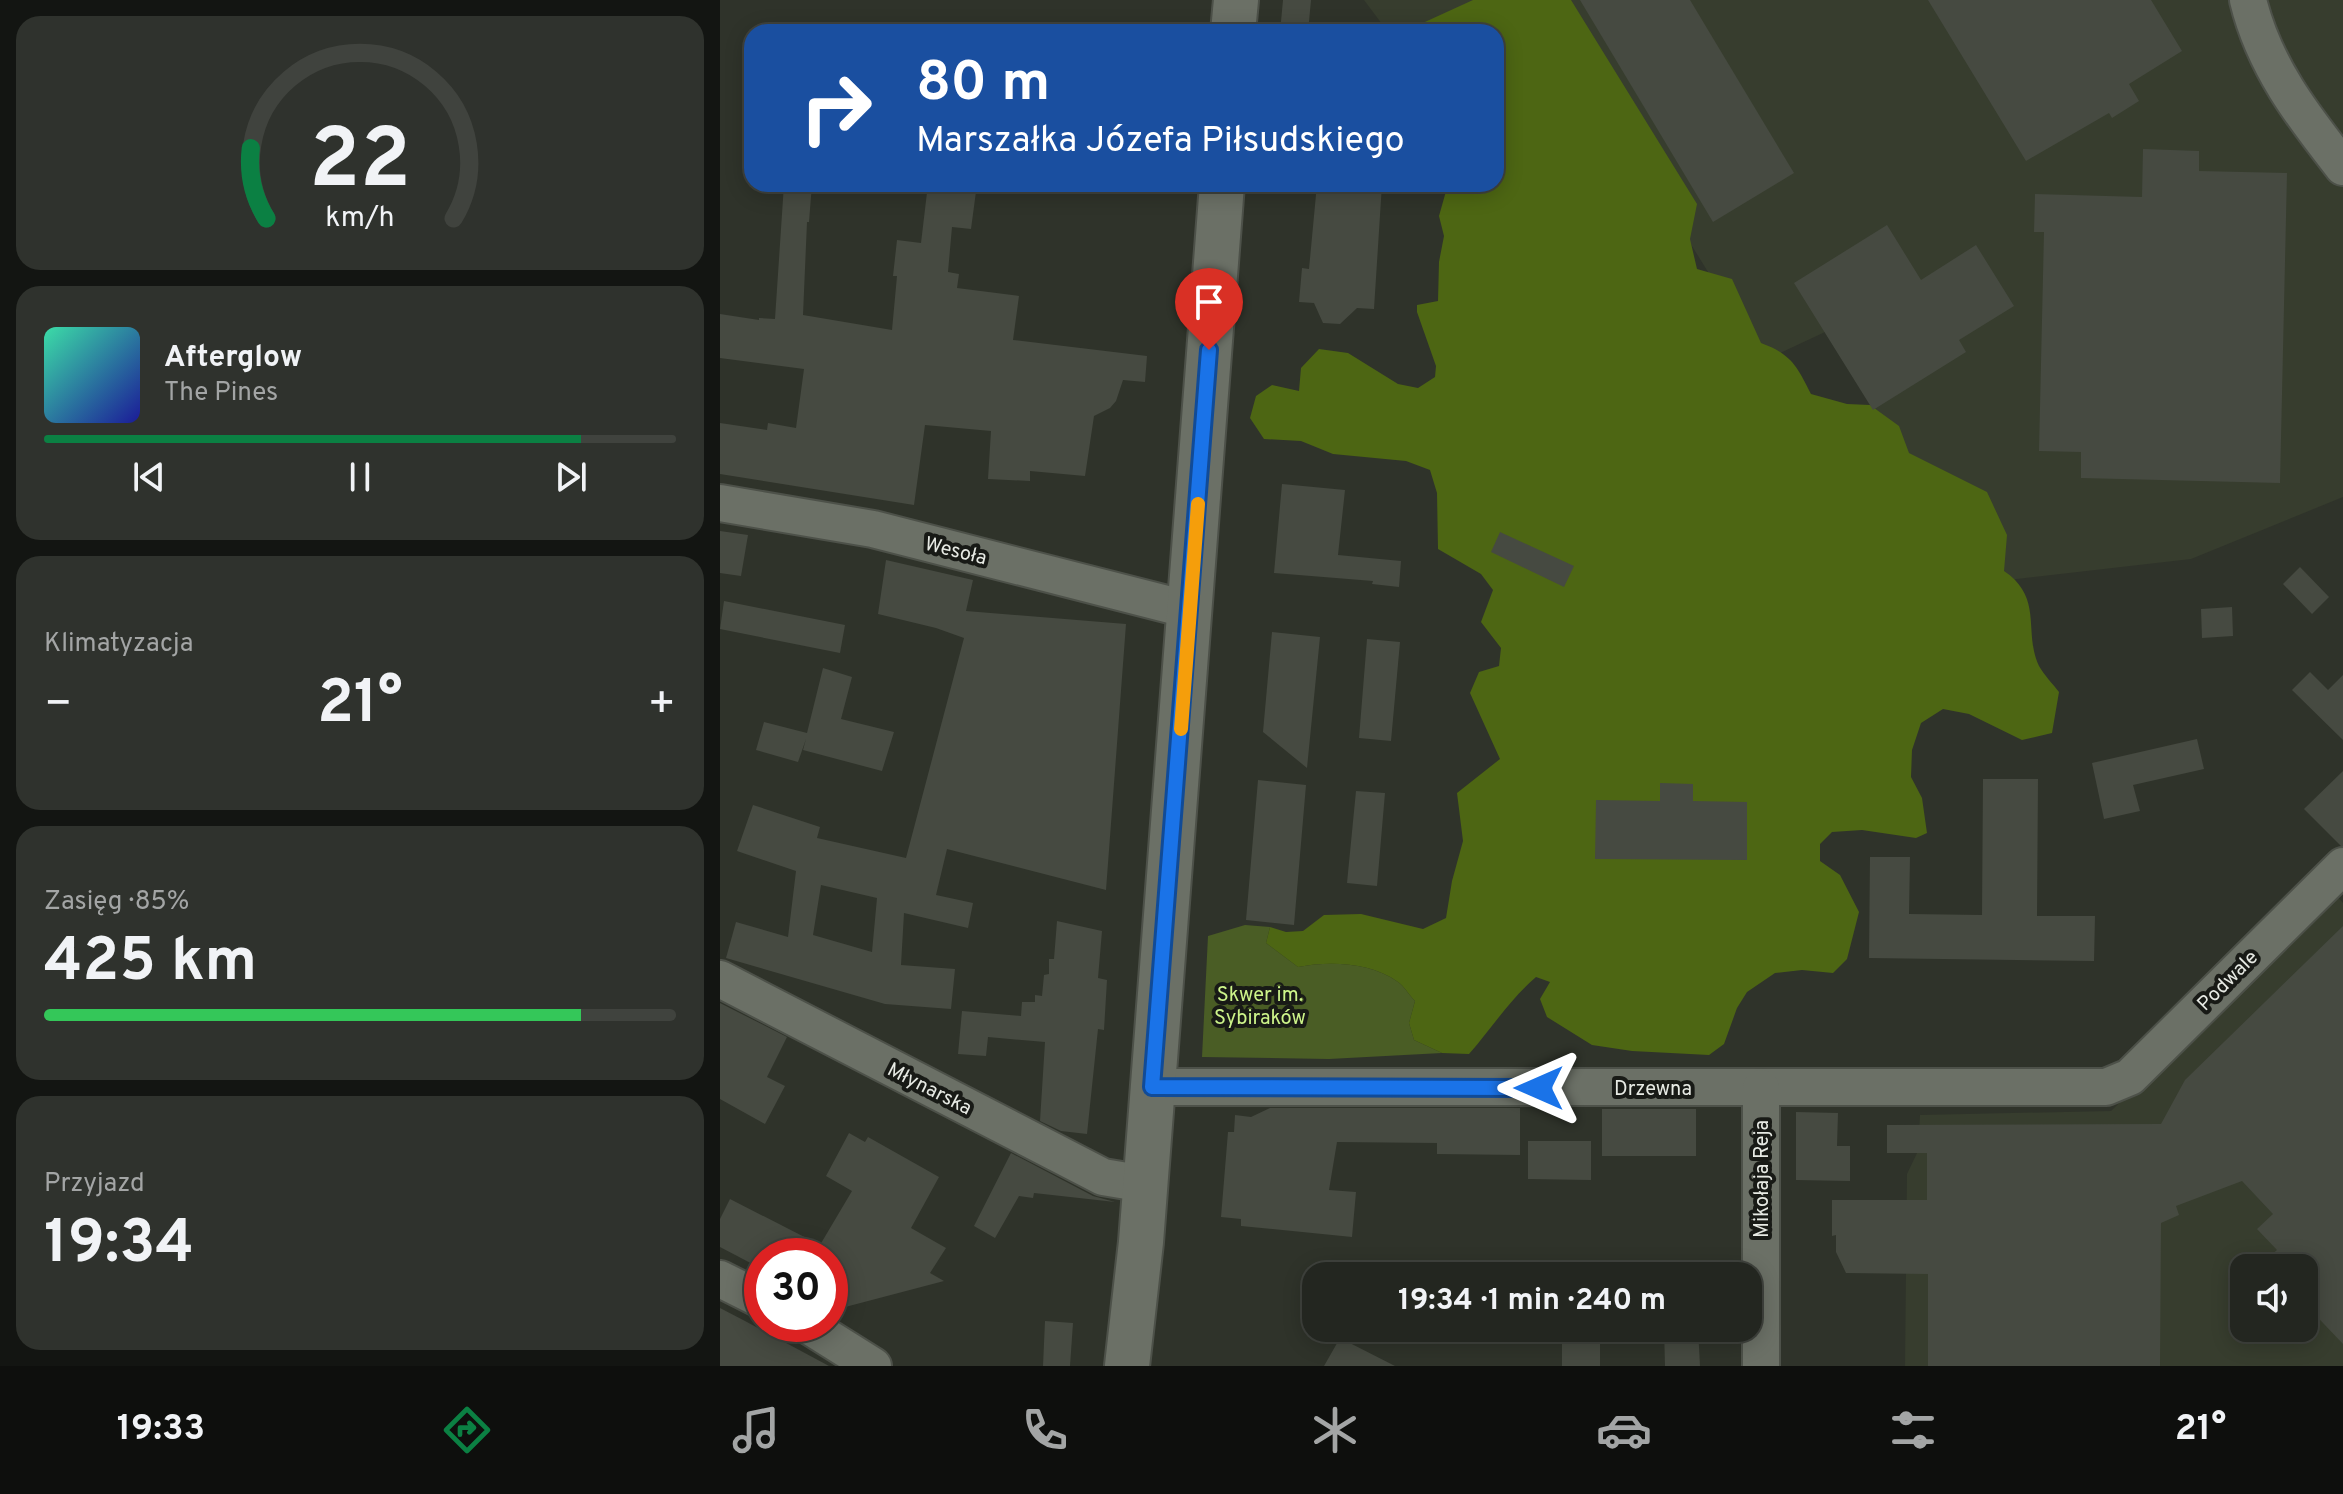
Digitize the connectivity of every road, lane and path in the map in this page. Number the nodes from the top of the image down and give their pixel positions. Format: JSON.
{"nodes":[{"id":1,"x":1236,"y":0,"type":"edge"},
{"id":2,"x":2248,"y":0,"type":"edge"},
{"id":3,"x":1234,"y":24,"type":"edge"},
{"id":4,"x":2343,"y":167,"type":"edge"},
{"id":5,"x":1221,"y":192,"type":"edge"},
{"id":6,"x":720,"y":503,"type":"edge"},
{"id":7,"x":1190,"y":610,"type":"junction"},
{"id":8,"x":2340,"y":874,"type":"edge"},
{"id":9,"x":720,"y":979,"type":"edge"},
{"id":10,"x":1152,"y":1087,"type":"junction"},
{"id":11,"x":2106,"y":1087,"type":"joint"},
{"id":12,"x":1761,"y":1088,"type":"junction"},
{"id":13,"x":1145,"y":1184,"type":"junction"},
{"id":14,"x":720,"y":1279,"type":"edge"},
{"id":15,"x":744,"y":1291,"type":"edge"},
{"id":16,"x":835,"y":1342,"type":"edge"},
{"id":17,"x":873,"y":1366,"type":"edge"},
{"id":18,"x":1127,"y":1366,"type":"edge"},
{"id":19,"x":1761,"y":1366,"type":"edge"}],
"edges":[{"from":1,"to":3,"type":"street"},
{"from":2,"to":4,"type":"street"},
{"from":5,"to":7,"type":"street"},
{"from":6,"to":7,"type":"street","name":"Wesoła"},
{"from":7,"to":10,"type":"street"},
{"from":8,"to":11,"type":"street","name":"Podwale"},
{"from":9,"to":13,"type":"street","name":"Młynarska"},
{"from":10,"to":12,"type":"street","name":"Drzewna"},
{"from":10,"to":13,"type":"street"},
{"from":11,"to":12,"type":"street","name":"Drzewna"},
{"from":12,"to":19,"type":"street","name":"Mikołaja Reja"},
{"from":13,"to":18,"type":"street"},
{"from":14,"to":15,"type":"street"},
{"from":16,"to":17,"type":"street"}]}
